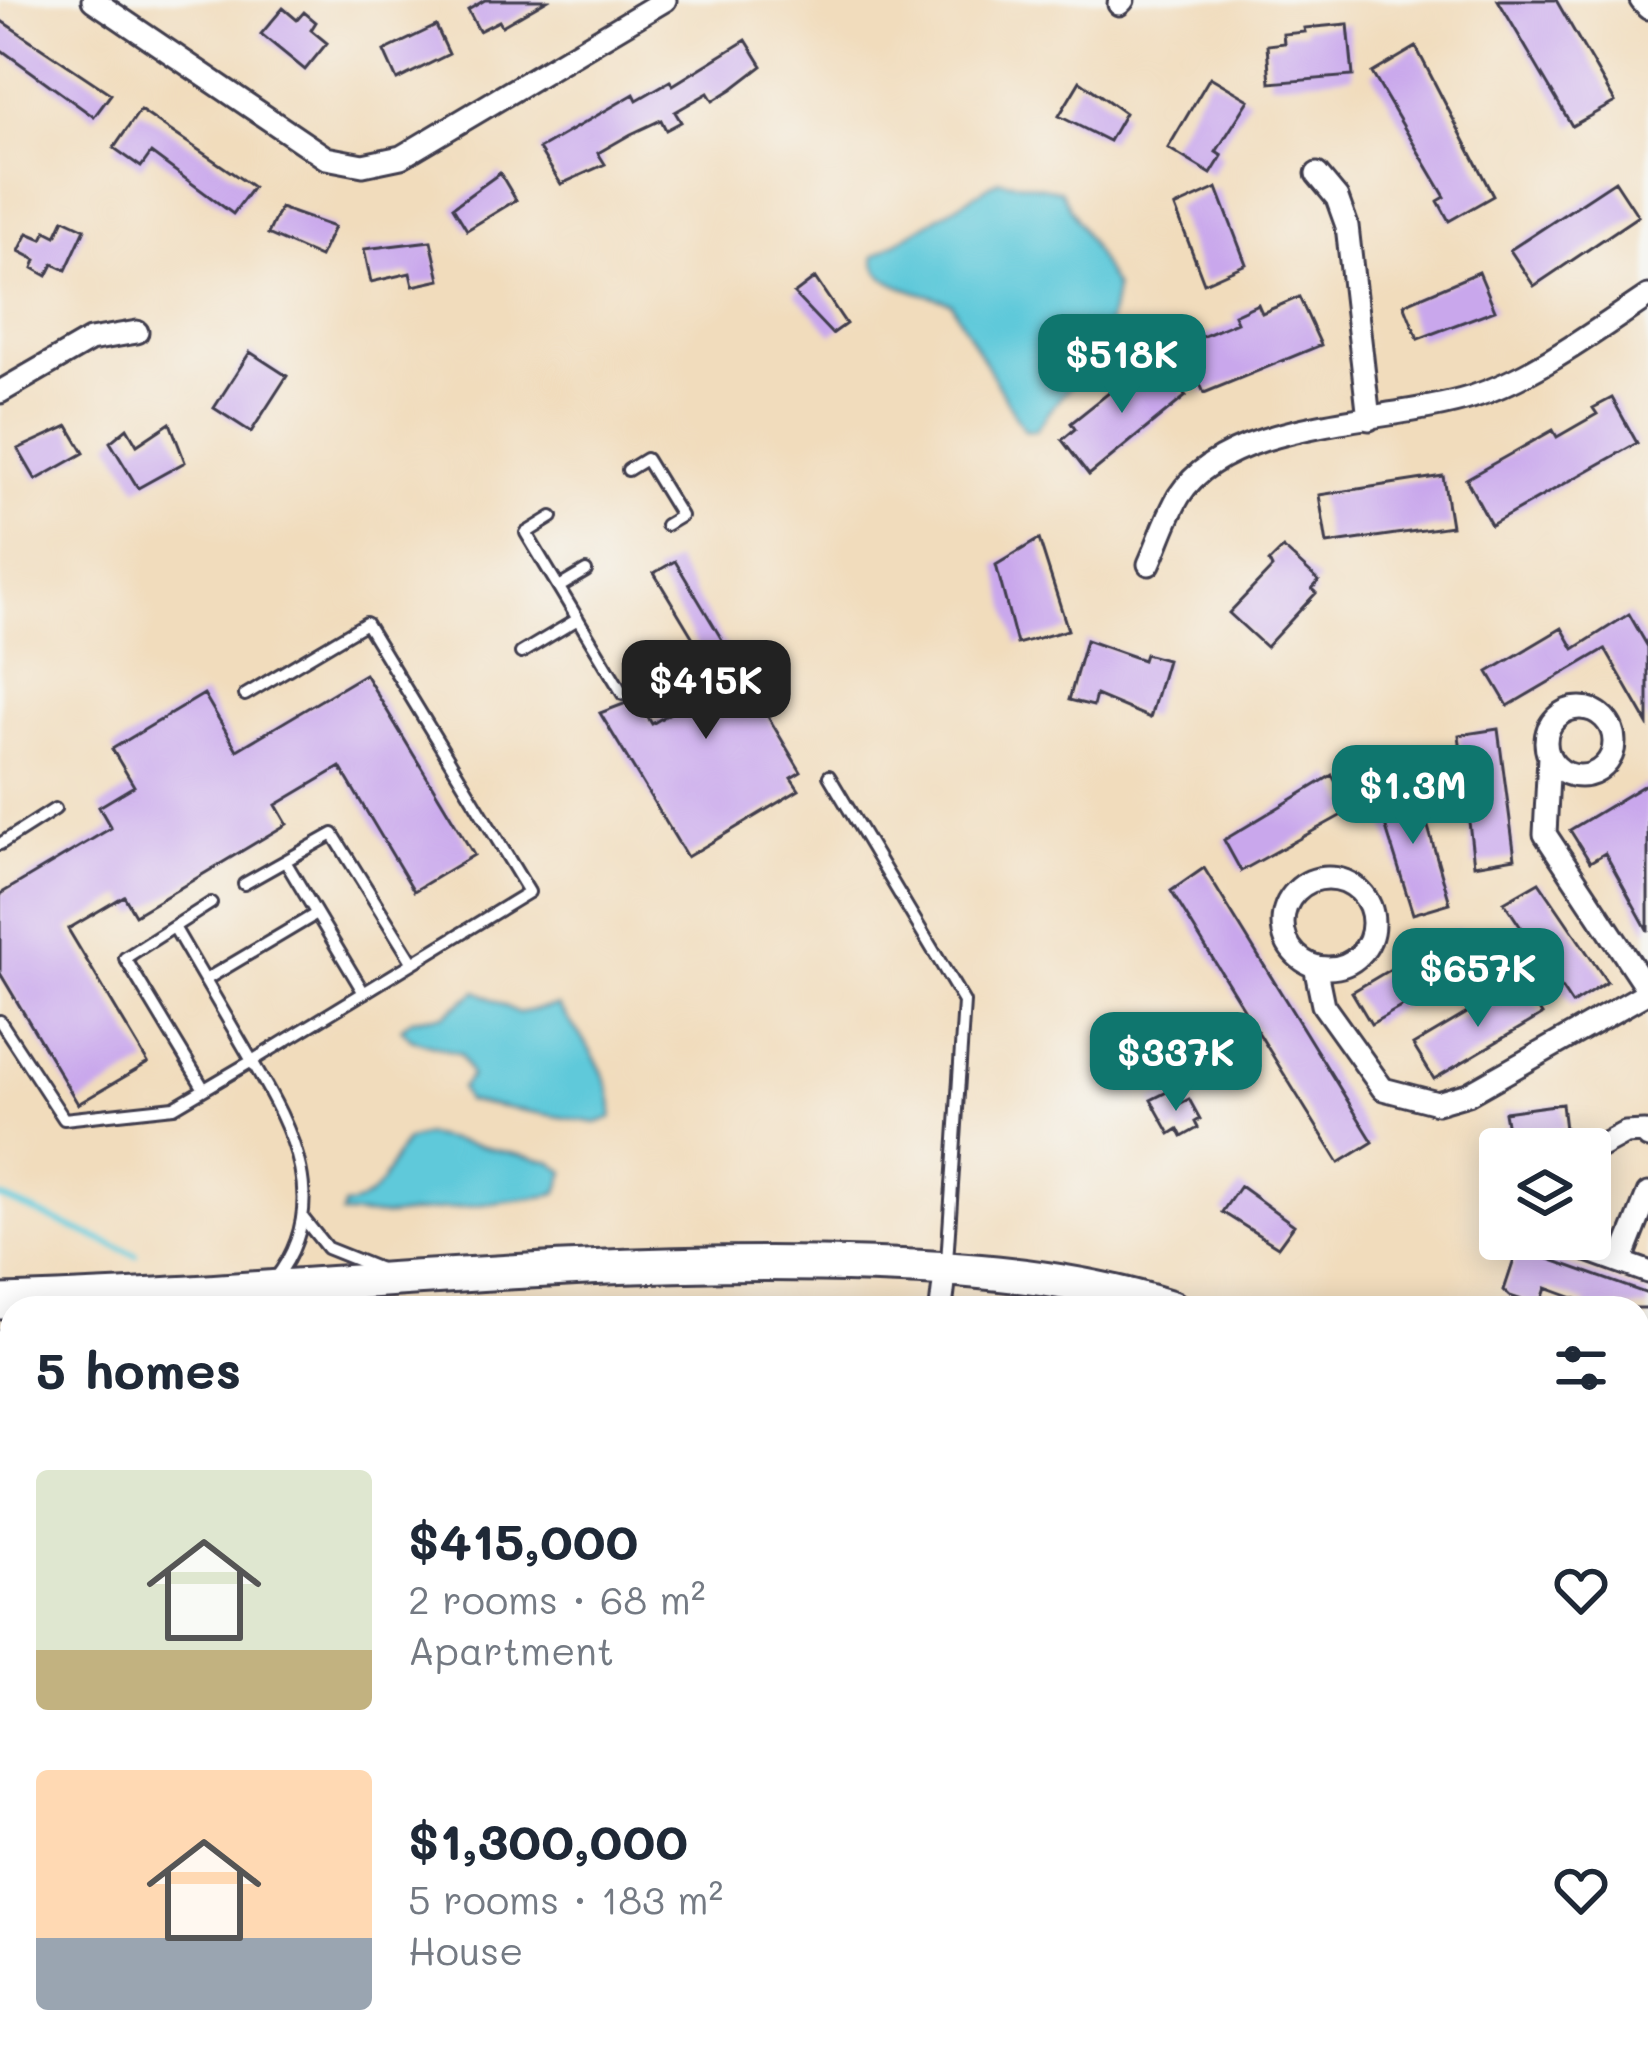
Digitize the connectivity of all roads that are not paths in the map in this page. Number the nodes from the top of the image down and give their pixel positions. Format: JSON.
{"nodes":[{"id":1,"x":93,"y":0,"type":"edge"},
{"id":2,"x":619,"y":0,"type":"edge"},
{"id":3,"x":665,"y":0,"type":"edge"},
{"id":4,"x":1641,"y":0,"type":"edge"},
{"id":5,"x":1648,"y":8,"type":"edge"},
{"id":6,"x":631,"y":20,"type":"junction"},
{"id":7,"x":1317,"y":174,"type":"dead end"},
{"id":8,"x":1648,"y":296,"type":"edge"},
{"id":9,"x":137,"y":332,"type":"dead end"},
{"id":10,"x":0,"y":392,"type":"edge"},
{"id":11,"x":1369,"y":419,"type":"junction"},
{"id":12,"x":628,"y":470,"type":"dead end"},
{"id":13,"x":551,"y":517,"type":"dead end"},
{"id":14,"x":666,"y":524,"type":"dead end"},
{"id":15,"x":1149,"y":564,"type":"dead end"},
{"id":16,"x":586,"y":571,"type":"dead end"},
{"id":17,"x":559,"y":587,"type":"junction"},
{"id":18,"x":578,"y":619,"type":"junction"},
{"id":19,"x":520,"y":652,"type":"dead end"},
{"id":20,"x":623,"y":694,"type":"dead end"},
{"id":21,"x":245,"y":695,"type":"dead end"},
{"id":22,"x":1550,"y":757,"type":"dead end"},
{"id":23,"x":830,"y":776,"type":"dead end"},
{"id":24,"x":55,"y":809,"type":"dead end"},
{"id":25,"x":0,"y":844,"type":"edge"},
{"id":26,"x":285,"y":861,"type":"junction"},
{"id":27,"x":244,"y":884,"type":"dead end"},
{"id":28,"x":211,"y":903,"type":"dead end"},
{"id":29,"x":316,"y":914,"type":"junction"},
{"id":30,"x":174,"y":927,"type":"junction"},
{"id":31,"x":413,"y":963,"type":"junction"},
{"id":32,"x":1315,"y":966,"type":"junction"},
{"id":33,"x":205,"y":980,"type":"junction"},
{"id":34,"x":1648,"y":992,"type":"edge"},
{"id":35,"x":364,"y":993,"type":"junction"},
{"id":36,"x":0,"y":1021,"type":"edge"},
{"id":37,"x":252,"y":1061,"type":"junction"},
{"id":38,"x":204,"y":1089,"type":"junction"},
{"id":39,"x":1648,"y":1138,"type":"edge"},
{"id":40,"x":1611,"y":1141,"type":"edge"},
{"id":41,"x":1648,"y":1194,"type":"edge"},
{"id":42,"x":303,"y":1218,"type":"junction"},
{"id":43,"x":1611,"y":1258,"type":"edge"},
{"id":44,"x":1621,"y":1262,"type":"junction"},
{"id":45,"x":946,"y":1266,"type":"junction"},
{"id":46,"x":1648,"y":1272,"type":"edge"},
{"id":47,"x":395,"y":1281,"type":"junction"},
{"id":48,"x":267,"y":1290,"type":"junction"},
{"id":49,"x":121,"y":1296,"type":"edge"},
{"id":50,"x":942,"y":1296,"type":"edge"},
{"id":51,"x":1107,"y":1296,"type":"edge"}],
"edges":[{"from":1,"to":6,"type":"street"},
{"from":2,"to":6,"type":"street"},
{"from":3,"to":6,"type":"street"},
{"from":4,"to":5,"type":"street"},
{"from":7,"to":11,"type":"street"},
{"from":8,"to":11,"type":"street"},
{"from":9,"to":10,"type":"street"},
{"from":11,"to":15,"type":"street"},
{"from":12,"to":14,"type":"lane"},
{"from":13,"to":17,"type":"lane"},
{"from":16,"to":17,"type":"lane"},
{"from":17,"to":18,"type":"lane"},
{"from":18,"to":19,"type":"lane"},
{"from":18,"to":20,"type":"lane"},
{"from":21,"to":31,"type":"lane"},
{"from":22,"to":34,"type":"street"},
{"from":23,"to":45,"type":"lane"},
{"from":24,"to":25,"type":"lane"},
{"from":26,"to":27,"type":"lane"},
{"from":26,"to":29,"type":"lane"},
{"from":26,"to":31,"type":"lane"},
{"from":28,"to":30,"type":"lane"},
{"from":29,"to":33,"type":"lane"},
{"from":29,"to":35,"type":"lane"},
{"from":30,"to":33,"type":"lane"},
{"from":30,"to":38,"type":"lane"},
{"from":31,"to":35,"type":"lane"},
{"from":32,"to":32,"type":"street"},
{"from":32,"to":34,"type":"street"},
{"from":33,"to":37,"type":"lane"},
{"from":35,"to":37,"type":"lane"},
{"from":36,"to":38,"type":"lane"},
{"from":37,"to":38,"type":"lane"},
{"from":37,"to":42,"type":"lane"},
{"from":39,"to":40,"type":"street"},
{"from":41,"to":44,"type":"street"},
{"from":42,"to":47,"type":"lane"},
{"from":42,"to":48,"type":"lane"},
{"from":43,"to":44,"type":"street"},
{"from":44,"to":46,"type":"street"},
{"from":45,"to":47,"type":"main road"},
{"from":45,"to":50,"type":"street"},
{"from":45,"to":51,"type":"main road"},
{"from":47,"to":48,"type":"main road"},
{"from":48,"to":49,"type":"main road"}]}
